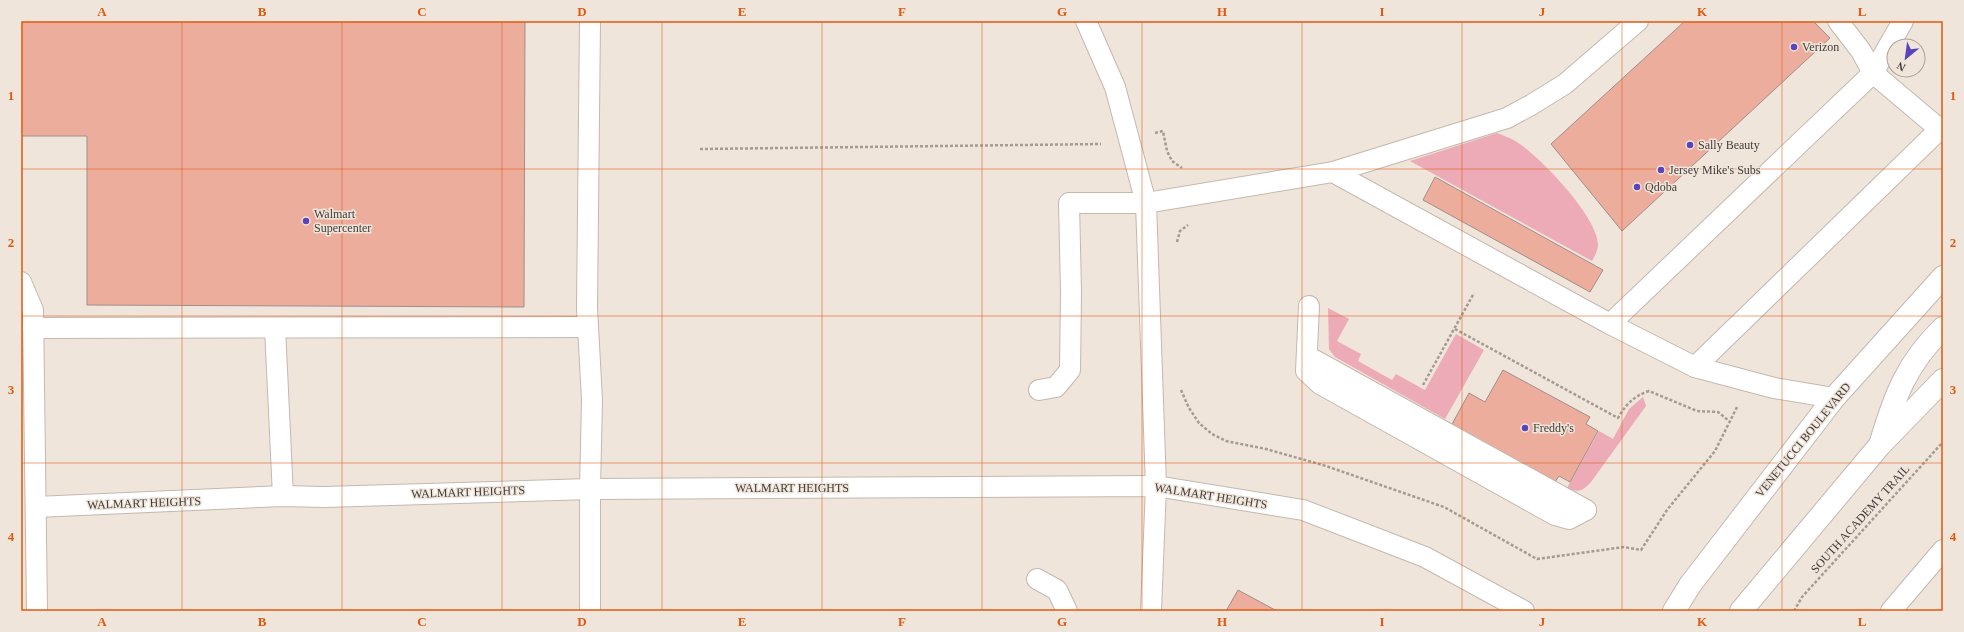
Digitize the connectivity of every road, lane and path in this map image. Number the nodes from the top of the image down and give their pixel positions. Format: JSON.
{"nodes":[{"id":1,"x":590,"y":21,"type":"edge"},
{"id":2,"x":1086,"y":21,"type":"edge"},
{"id":3,"x":1638,"y":21,"type":"edge"},
{"id":4,"x":1838,"y":21,"type":"edge"},
{"id":5,"x":1903,"y":21,"type":"edge"},
{"id":6,"x":1874,"y":73,"type":"junction"},
{"id":7,"x":1942,"y":129,"type":"edge"},
{"id":8,"x":1129,"y":139,"type":"junction"},
{"id":9,"x":700,"y":149,"type":"dead end"},
{"id":10,"x":1333,"y":172,"type":"junction"},
{"id":11,"x":1188,"y":195,"type":"junction"},
{"id":12,"x":1146,"y":203,"type":"junction"},
{"id":13,"x":1177,"y":249,"type":"dead end"},
{"id":14,"x":1943,"y":277,"type":"edge"},
{"id":15,"x":21,"y":282,"type":"edge"},
{"id":16,"x":1474,"y":293,"type":"dead end"},
{"id":17,"x":1309,"y":306,"type":"dead end"},
{"id":18,"x":1610,"y":324,"type":"junction"},
{"id":19,"x":588,"y":327,"type":"junction"},
{"id":20,"x":33,"y":328,"type":"junction"},
{"id":21,"x":275,"y":328,"type":"junction"},
{"id":22,"x":1455,"y":328,"type":"junction"},
{"id":23,"x":1943,"y":328,"type":"edge"},
{"id":24,"x":1695,"y":367,"type":"junction"},
{"id":25,"x":1943,"y":380,"type":"edge"},
{"id":26,"x":1180,"y":383,"type":"dead end"},
{"id":27,"x":1423,"y":385,"type":"dead end"},
{"id":28,"x":1039,"y":390,"type":"dead end"},
{"id":29,"x":1834,"y":398,"type":"junction"},
{"id":30,"x":1737,"y":406,"type":"dead end"},
{"id":31,"x":1729,"y":421,"type":"junction"},
{"id":32,"x":1943,"y":442,"type":"edge"},
{"id":33,"x":1880,"y":445,"type":"junction"},
{"id":34,"x":1156,"y":486,"type":"junction"},
{"id":35,"x":590,"y":489,"type":"junction"},
{"id":36,"x":283,"y":496,"type":"junction"},
{"id":37,"x":36,"y":507,"type":"junction"},
{"id":38,"x":1586,"y":510,"type":"dead end"},
{"id":39,"x":1943,"y":550,"type":"edge"},
{"id":40,"x":1037,"y":579,"type":"dead end"},
{"id":41,"x":37,"y":611,"type":"edge"},
{"id":42,"x":590,"y":611,"type":"edge"},
{"id":43,"x":1067,"y":611,"type":"edge"},
{"id":44,"x":1151,"y":611,"type":"edge"},
{"id":45,"x":1524,"y":611,"type":"edge"},
{"id":46,"x":1674,"y":611,"type":"edge"},
{"id":47,"x":1741,"y":611,"type":"edge"},
{"id":48,"x":1794,"y":611,"type":"edge"},
{"id":49,"x":1891,"y":611,"type":"edge"}],
"edges":[{"from":1,"to":19,"type":"lane"},
{"from":2,"to":8,"type":"lane"},
{"from":3,"to":10,"type":"lane"},
{"from":4,"to":6,"type":"lane"},
{"from":5,"to":6,"type":"lane"},
{"from":6,"to":7,"type":"lane"},
{"from":6,"to":18,"type":"lane"},
{"from":7,"to":24,"type":"lane"},
{"from":8,"to":9,"type":"path"},
{"from":8,"to":11,"type":"path"},
{"from":8,"to":12,"type":"lane"},
{"from":10,"to":11,"type":"lane"},
{"from":10,"to":18,"type":"lane"},
{"from":11,"to":12,"type":"lane"},
{"from":11,"to":13,"type":"path"},
{"from":12,"to":28,"type":"lane"},
{"from":12,"to":34,"type":"lane"},
{"from":14,"to":29,"type":"street","name":"VENETUCCI BOULEVARD"},
{"from":15,"to":20,"type":"lane"},
{"from":16,"to":22,"type":"path"},
{"from":17,"to":38,"type":"lane"},
{"from":18,"to":24,"type":"lane"},
{"from":19,"to":21,"type":"lane"},
{"from":19,"to":35,"type":"lane"},
{"from":20,"to":21,"type":"lane"},
{"from":20,"to":37,"type":"lane"},
{"from":21,"to":36,"type":"lane"},
{"from":22,"to":27,"type":"path"},
{"from":22,"to":31,"type":"path"},
{"from":23,"to":33,"type":"street"},
{"from":24,"to":29,"type":"lane"},
{"from":25,"to":33,"type":"street"},
{"from":26,"to":31,"type":"path"},
{"from":29,"to":46,"type":"street","name":"VENETUCCI BOULEVARD"},
{"from":30,"to":31,"type":"path"},
{"from":32,"to":48,"type":"path","name":"SOUTH ACADEMY TRAIL"},
{"from":33,"to":47,"type":"street"},
{"from":34,"to":35,"type":"lane","name":"WALMART HEIGHTS"},
{"from":34,"to":44,"type":"lane"},
{"from":34,"to":45,"type":"lane","name":"WALMART HEIGHTS"},
{"from":35,"to":36,"type":"lane","name":"WALMART HEIGHTS"},
{"from":35,"to":42,"type":"lane"},
{"from":36,"to":37,"type":"lane","name":"WALMART HEIGHTS"},
{"from":37,"to":41,"type":"lane"},
{"from":39,"to":49,"type":"lane"},
{"from":40,"to":43,"type":"lane"}]}
